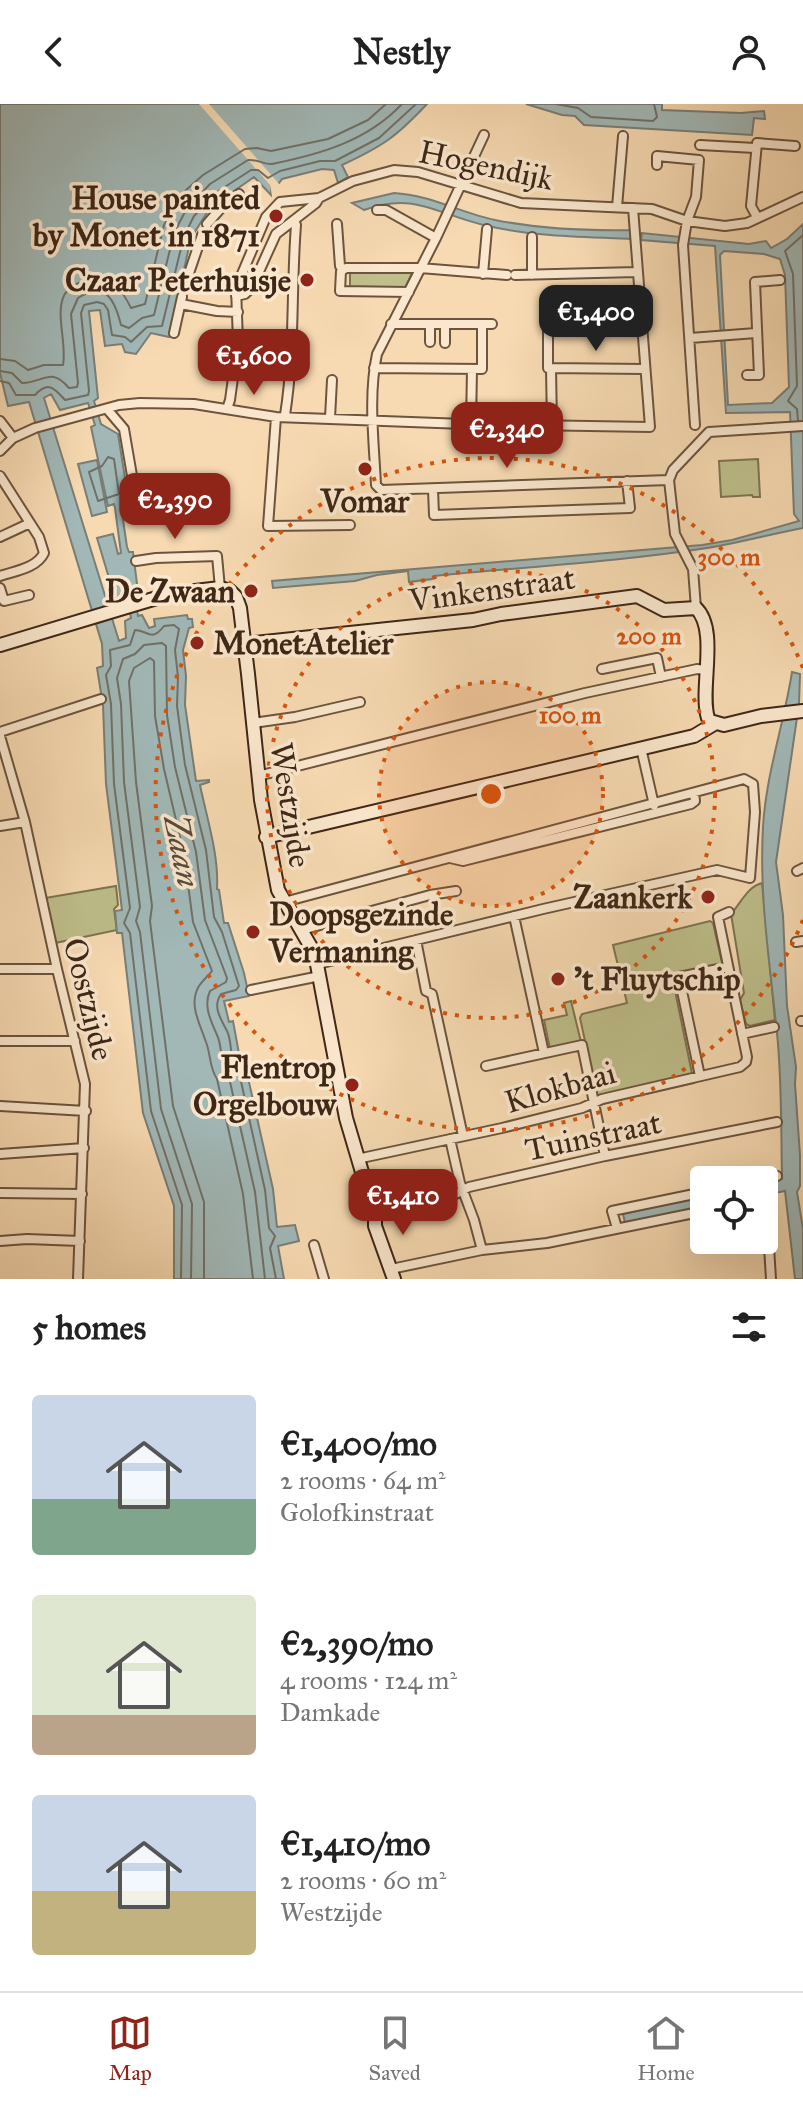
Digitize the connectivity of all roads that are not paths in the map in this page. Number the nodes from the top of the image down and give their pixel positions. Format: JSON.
{"nodes":[{"id":1,"x":484,"y":135,"type":"dead end"},
{"id":2,"x":623,"y":136,"type":"dead end"},
{"id":3,"x":700,"y":145,"type":"dead end"},
{"id":4,"x":795,"y":146,"type":"dead end"},
{"id":5,"x":755,"y":148,"type":"junction"},
{"id":6,"x":657,"y":165,"type":"dead end"},
{"id":7,"x":459,"y":186,"type":"junction"},
{"id":8,"x":239,"y":194,"type":"dead end"},
{"id":9,"x":319,"y":198,"type":"junction"},
{"id":10,"x":803,"y":200,"type":"edge"},
{"id":11,"x":617,"y":207,"type":"junction"},
{"id":12,"x":633,"y":208,"type":"junction"},
{"id":13,"x":377,"y":210,"type":"dead end"},
{"id":14,"x":757,"y":217,"type":"junction"},
{"id":15,"x":294,"y":220,"type":"junction"},
{"id":16,"x":687,"y":221,"type":"junction"},
{"id":17,"x":207,"y":224,"type":"dead end"},
{"id":18,"x":337,"y":224,"type":"dead end"},
{"id":19,"x":487,"y":229,"type":"dead end"},
{"id":20,"x":202,"y":235,"type":"dead end"},
{"id":21,"x":532,"y":237,"type":"dead end"},
{"id":22,"x":436,"y":238,"type":"junction"},
{"id":23,"x":420,"y":268,"type":"junction"},
{"id":24,"x":343,"y":270,"type":"junction"},
{"id":25,"x":637,"y":272,"type":"junction"},
{"id":26,"x":483,"y":274,"type":"junction"},
{"id":27,"x":532,"y":275,"type":"junction"},
{"id":28,"x":780,"y":280,"type":"dead end"},
{"id":29,"x":185,"y":285,"type":"dead end"},
{"id":30,"x":409,"y":292,"type":"junction"},
{"id":31,"x":236,"y":296,"type":"junction"},
{"id":32,"x":238,"y":312,"type":"junction"},
{"id":33,"x":391,"y":324,"type":"junction"},
{"id":34,"x":430,"y":324,"type":"junction"},
{"id":35,"x":445,"y":324,"type":"junction"},
{"id":36,"x":642,"y":327,"type":"junction"},
{"id":37,"x":174,"y":333,"type":"dead end"},
{"id":38,"x":756,"y":333,"type":"junction"},
{"id":39,"x":689,"y":336,"type":"junction"},
{"id":40,"x":430,"y":342,"type":"dead end"},
{"id":41,"x":445,"y":343,"type":"dead end"},
{"id":42,"x":374,"y":368,"type":"junction"},
{"id":43,"x":549,"y":368,"type":"junction"},
{"id":44,"x":472,"y":369,"type":"junction"},
{"id":45,"x":644,"y":369,"type":"junction"},
{"id":46,"x":747,"y":375,"type":"dead end"},
{"id":47,"x":332,"y":380,"type":"dead end"},
{"id":48,"x":227,"y":409,"type":"junction"},
{"id":49,"x":98,"y":411,"type":"junction"},
{"id":50,"x":281,"y":416,"type":"junction"},
{"id":51,"x":330,"y":418,"type":"junction"},
{"id":52,"x":0,"y":421,"type":"edge"},
{"id":53,"x":373,"y":422,"type":"junction"},
{"id":54,"x":471,"y":424,"type":"junction"},
{"id":55,"x":491,"y":425,"type":"dead end"},
{"id":56,"x":528,"y":425,"type":"dead end"},
{"id":57,"x":695,"y":425,"type":"dead end"},
{"id":58,"x":552,"y":426,"type":"junction"},
{"id":59,"x":803,"y":426,"type":"edge"},
{"id":60,"x":13,"y":438,"type":"junction"},
{"id":61,"x":0,"y":451,"type":"edge"},
{"id":62,"x":0,"y":476,"type":"edge"},
{"id":63,"x":669,"y":480,"type":"junction"},
{"id":64,"x":627,"y":481,"type":"junction"},
{"id":65,"x":433,"y":489,"type":"junction"},
{"id":66,"x":135,"y":493,"type":"dead end"},
{"id":67,"x":30,"y":523,"type":"junction"},
{"id":68,"x":350,"y":525,"type":"dead end"},
{"id":69,"x":0,"y":537,"type":"edge"},
{"id":70,"x":136,"y":561,"type":"dead end"},
{"id":71,"x":0,"y":576,"type":"edge"},
{"id":72,"x":0,"y":588,"type":"edge"},
{"id":73,"x":220,"y":588,"type":"junction"},
{"id":74,"x":29,"y":595,"type":"dead end"},
{"id":75,"x":696,"y":608,"type":"junction"},
{"id":76,"x":244,"y":644,"type":"junction"},
{"id":77,"x":0,"y":645,"type":"edge"},
{"id":78,"x":602,"y":669,"type":"dead end"},
{"id":79,"x":707,"y":670,"type":"junction"},
{"id":80,"x":661,"y":677,"type":"junction"},
{"id":81,"x":101,"y":699,"type":"dead end"},
{"id":82,"x":360,"y":702,"type":"dead end"},
{"id":83,"x":803,"y":711,"type":"edge"},
{"id":84,"x":711,"y":721,"type":"junction"},
{"id":85,"x":253,"y":723,"type":"junction"},
{"id":86,"x":0,"y":735,"type":"edge"},
{"id":87,"x":641,"y":748,"type":"junction"},
{"id":88,"x":258,"y":776,"type":"junction"},
{"id":89,"x":694,"y":793,"type":"junction"},
{"id":90,"x":653,"y":802,"type":"junction"},
{"id":91,"x":656,"y":813,"type":"junction"},
{"id":92,"x":25,"y":822,"type":"junction"},
{"id":93,"x":0,"y":826,"type":"edge"},
{"id":94,"x":266,"y":837,"type":"junction"},
{"id":95,"x":445,"y":857,"type":"junction"},
{"id":96,"x":456,"y":891,"type":"dead end"},
{"id":97,"x":284,"y":902,"type":"junction"},
{"id":98,"x":729,"y":912,"type":"dead end"},
{"id":99,"x":514,"y":916,"type":"junction"},
{"id":100,"x":302,"y":930,"type":"junction"},
{"id":101,"x":416,"y":940,"type":"junction"},
{"id":102,"x":728,"y":967,"type":"junction"},
{"id":103,"x":0,"y":969,"type":"edge"},
{"id":104,"x":57,"y":969,"type":"junction"},
{"id":105,"x":319,"y":970,"type":"junction"},
{"id":106,"x":251,"y":990,"type":"dead end"},
{"id":107,"x":774,"y":1027,"type":"dead end"},
{"id":108,"x":742,"y":1034,"type":"junction"},
{"id":109,"x":0,"y":1041,"type":"edge"},
{"id":110,"x":75,"y":1041,"type":"junction"},
{"id":111,"x":544,"y":1053,"type":"junction"},
{"id":112,"x":486,"y":1066,"type":"dead end"},
{"id":113,"x":700,"y":1076,"type":"junction"},
{"id":114,"x":595,"y":1102,"type":"junction"},
{"id":115,"x":0,"y":1106,"type":"edge"},
{"id":116,"x":86,"y":1111,"type":"junction"},
{"id":117,"x":777,"y":1122,"type":"dead end"},
{"id":118,"x":463,"y":1136,"type":"junction"},
{"id":119,"x":450,"y":1139,"type":"junction"},
{"id":120,"x":84,"y":1148,"type":"junction"},
{"id":121,"x":0,"y":1154,"type":"edge"},
{"id":122,"x":605,"y":1156,"type":"junction"},
{"id":123,"x":357,"y":1159,"type":"junction"},
{"id":124,"x":462,"y":1190,"type":"junction"},
{"id":125,"x":0,"y":1193,"type":"edge"},
{"id":126,"x":82,"y":1194,"type":"junction"},
{"id":127,"x":690,"y":1195,"type":"edge"},
{"id":128,"x":690,"y":1214,"type":"edge"},
{"id":129,"x":375,"y":1216,"type":"junction"},
{"id":130,"x":617,"y":1228,"type":"junction"},
{"id":131,"x":0,"y":1241,"type":"edge"},
{"id":132,"x":80,"y":1241,"type":"junction"},
{"id":133,"x":314,"y":1245,"type":"dead end"},
{"id":134,"x":482,"y":1250,"type":"junction"},
{"id":135,"x":769,"y":1254,"type":"edge"},
{"id":136,"x":393,"y":1274,"type":"edge"},
{"id":137,"x":78,"y":1279,"type":"edge"},
{"id":138,"x":324,"y":1279,"type":"edge"},
{"id":139,"x":771,"y":1279,"type":"edge"}],
"edges":[{"from":1,"to":7,"type":"street"},
{"from":2,"to":11,"type":"street"},
{"from":3,"to":5,"type":"street"},
{"from":4,"to":5,"type":"street"},
{"from":5,"to":14,"type":"street"},
{"from":6,"to":16,"type":"street"},
{"from":7,"to":9,"type":"street","name":"Hogendijk"},
{"from":7,"to":11,"type":"street","name":"Hogendijk"},
{"from":7,"to":22,"type":"street"},
{"from":8,"to":17,"type":"street"},
{"from":9,"to":15,"type":"street"},
{"from":9,"to":31,"type":"street","name":"Hogendijk"},
{"from":10,"to":14,"type":"street","name":"Hogendijk"},
{"from":11,"to":12,"type":"street","name":"Hogendijk"},
{"from":12,"to":16,"type":"street","name":"Hogendijk"},
{"from":12,"to":25,"type":"street"},
{"from":13,"to":22,"type":"street"},
{"from":14,"to":16,"type":"street","name":"Hogendijk"},
{"from":15,"to":31,"type":"street"},
{"from":15,"to":50,"type":"street"},
{"from":16,"to":39,"type":"street"},
{"from":18,"to":24,"type":"street"},
{"from":19,"to":26,"type":"street"},
{"from":20,"to":29,"type":"street"},
{"from":21,"to":27,"type":"street"},
{"from":22,"to":23,"type":"street"},
{"from":23,"to":24,"type":"street"},
{"from":23,"to":26,"type":"street"},
{"from":23,"to":30,"type":"street"},
{"from":24,"to":30,"type":"street"},
{"from":25,"to":27,"type":"street"},
{"from":25,"to":36,"type":"street"},
{"from":26,"to":27,"type":"street"},
{"from":28,"to":38,"type":"street"},
{"from":30,"to":33,"type":"street"},
{"from":31,"to":32,"type":"street","name":"Hogendijk"},
{"from":32,"to":37,"type":"street"},
{"from":32,"to":48,"type":"street","name":"Hogendijk"},
{"from":33,"to":34,"type":"street"},
{"from":33,"to":42,"type":"street"},
{"from":34,"to":35,"type":"street"},
{"from":34,"to":40,"type":"street"},
{"from":35,"to":41,"type":"street"},
{"from":35,"to":44,"type":"street"},
{"from":36,"to":43,"type":"street"},
{"from":36,"to":45,"type":"street"},
{"from":38,"to":39,"type":"street"},
{"from":38,"to":46,"type":"street"},
{"from":39,"to":57,"type":"street"},
{"from":42,"to":44,"type":"street"},
{"from":42,"to":53,"type":"street"},
{"from":43,"to":45,"type":"street"},
{"from":43,"to":58,"type":"street"},
{"from":44,"to":54,"type":"street"},
{"from":45,"to":58,"type":"street"},
{"from":47,"to":51,"type":"street"},
{"from":48,"to":49,"type":"street"},
{"from":48,"to":50,"type":"street"},
{"from":49,"to":60,"type":"street"},
{"from":49,"to":66,"type":"street"},
{"from":50,"to":51,"type":"street"},
{"from":50,"to":68,"type":"street"},
{"from":51,"to":53,"type":"street"},
{"from":52,"to":60,"type":"street"},
{"from":53,"to":54,"type":"street"},
{"from":53,"to":65,"type":"street"},
{"from":54,"to":55,"type":"street"},
{"from":56,"to":58,"type":"street"},
{"from":59,"to":63,"type":"street"},
{"from":60,"to":61,"type":"street"},
{"from":62,"to":67,"type":"street"},
{"from":63,"to":64,"type":"street"},
{"from":63,"to":75,"type":"street"},
{"from":64,"to":65,"type":"street"},
{"from":64,"to":65,"type":"street"},
{"from":67,"to":69,"type":"street"},
{"from":67,"to":71,"type":"street"},
{"from":70,"to":73,"type":"street"},
{"from":72,"to":74,"type":"street"},
{"from":73,"to":76,"type":"street","name":"Westzijde"},
{"from":73,"to":77,"type":"street"},
{"from":75,"to":76,"type":"street","name":"Vinkenstraat"},
{"from":75,"to":79,"type":"street"},
{"from":76,"to":85,"type":"street","name":"Westzijde"},
{"from":78,"to":80,"type":"street"},
{"from":79,"to":80,"type":"street"},
{"from":79,"to":84,"type":"street"},
{"from":80,"to":88,"type":"street"},
{"from":81,"to":86,"type":"street"},
{"from":82,"to":85,"type":"street"},
{"from":83,"to":84,"type":"street"},
{"from":84,"to":87,"type":"street"},
{"from":85,"to":88,"type":"street","name":"Westzijde"},
{"from":86,"to":92,"type":"street","name":"Oostzijde"},
{"from":87,"to":90,"type":"street"},
{"from":87,"to":94,"type":"street"},
{"from":88,"to":94,"type":"street","name":"Westzijde"},
{"from":89,"to":90,"type":"street"},
{"from":89,"to":91,"type":"street"},
{"from":89,"to":99,"type":"street"},
{"from":90,"to":91,"type":"street"},
{"from":90,"to":95,"type":"street"},
{"from":91,"to":95,"type":"street"},
{"from":92,"to":93,"type":"street"},
{"from":92,"to":104,"type":"street","name":"Oostzijde"},
{"from":94,"to":97,"type":"street","name":"Westzijde"},
{"from":95,"to":97,"type":"street"},
{"from":96,"to":100,"type":"street"},
{"from":97,"to":100,"type":"street","name":"Westzijde"},
{"from":98,"to":102,"type":"street"},
{"from":99,"to":101,"type":"street"},
{"from":99,"to":111,"type":"street"},
{"from":100,"to":105,"type":"street","name":"Westzijde"},
{"from":101,"to":105,"type":"street"},
{"from":101,"to":118,"type":"street"},
{"from":102,"to":108,"type":"street"},
{"from":102,"to":113,"type":"street"},
{"from":103,"to":104,"type":"street"},
{"from":104,"to":110,"type":"street","name":"Oostzijde"},
{"from":105,"to":106,"type":"street"},
{"from":105,"to":123,"type":"street","name":"Westzijde"},
{"from":107,"to":108,"type":"street"},
{"from":108,"to":113,"type":"street","name":"Klokbaai"},
{"from":109,"to":110,"type":"street"},
{"from":110,"to":116,"type":"street","name":"Oostzijde"},
{"from":111,"to":112,"type":"street"},
{"from":111,"to":114,"type":"street"},
{"from":113,"to":114,"type":"street","name":"Klokbaai"},
{"from":114,"to":118,"type":"street","name":"Klokbaai"},
{"from":114,"to":122,"type":"street"},
{"from":115,"to":116,"type":"street"},
{"from":116,"to":120,"type":"street","name":"Oostzijde"},
{"from":117,"to":122,"type":"street","name":"Tuinstraat"},
{"from":118,"to":119,"type":"street","name":"Klokbaai"},
{"from":119,"to":123,"type":"street","name":"Klokbaai"},
{"from":119,"to":124,"type":"street"},
{"from":120,"to":121,"type":"street"},
{"from":120,"to":126,"type":"street","name":"Oostzijde"},
{"from":122,"to":124,"type":"street","name":"Tuinstraat"},
{"from":123,"to":129,"type":"street","name":"Westzijde"},
{"from":124,"to":129,"type":"street","name":"Tuinstraat"},
{"from":124,"to":134,"type":"street"},
{"from":125,"to":126,"type":"street"},
{"from":126,"to":132,"type":"street","name":"Oostzijde"},
{"from":127,"to":130,"type":"street"},
{"from":128,"to":130,"type":"street"},
{"from":129,"to":136,"type":"street","name":"Westzijde"},
{"from":130,"to":134,"type":"street"},
{"from":131,"to":132,"type":"street"},
{"from":132,"to":137,"type":"street","name":"Oostzijde"},
{"from":133,"to":138,"type":"street"},
{"from":134,"to":136,"type":"street"},
{"from":135,"to":139,"type":"street"}]}
